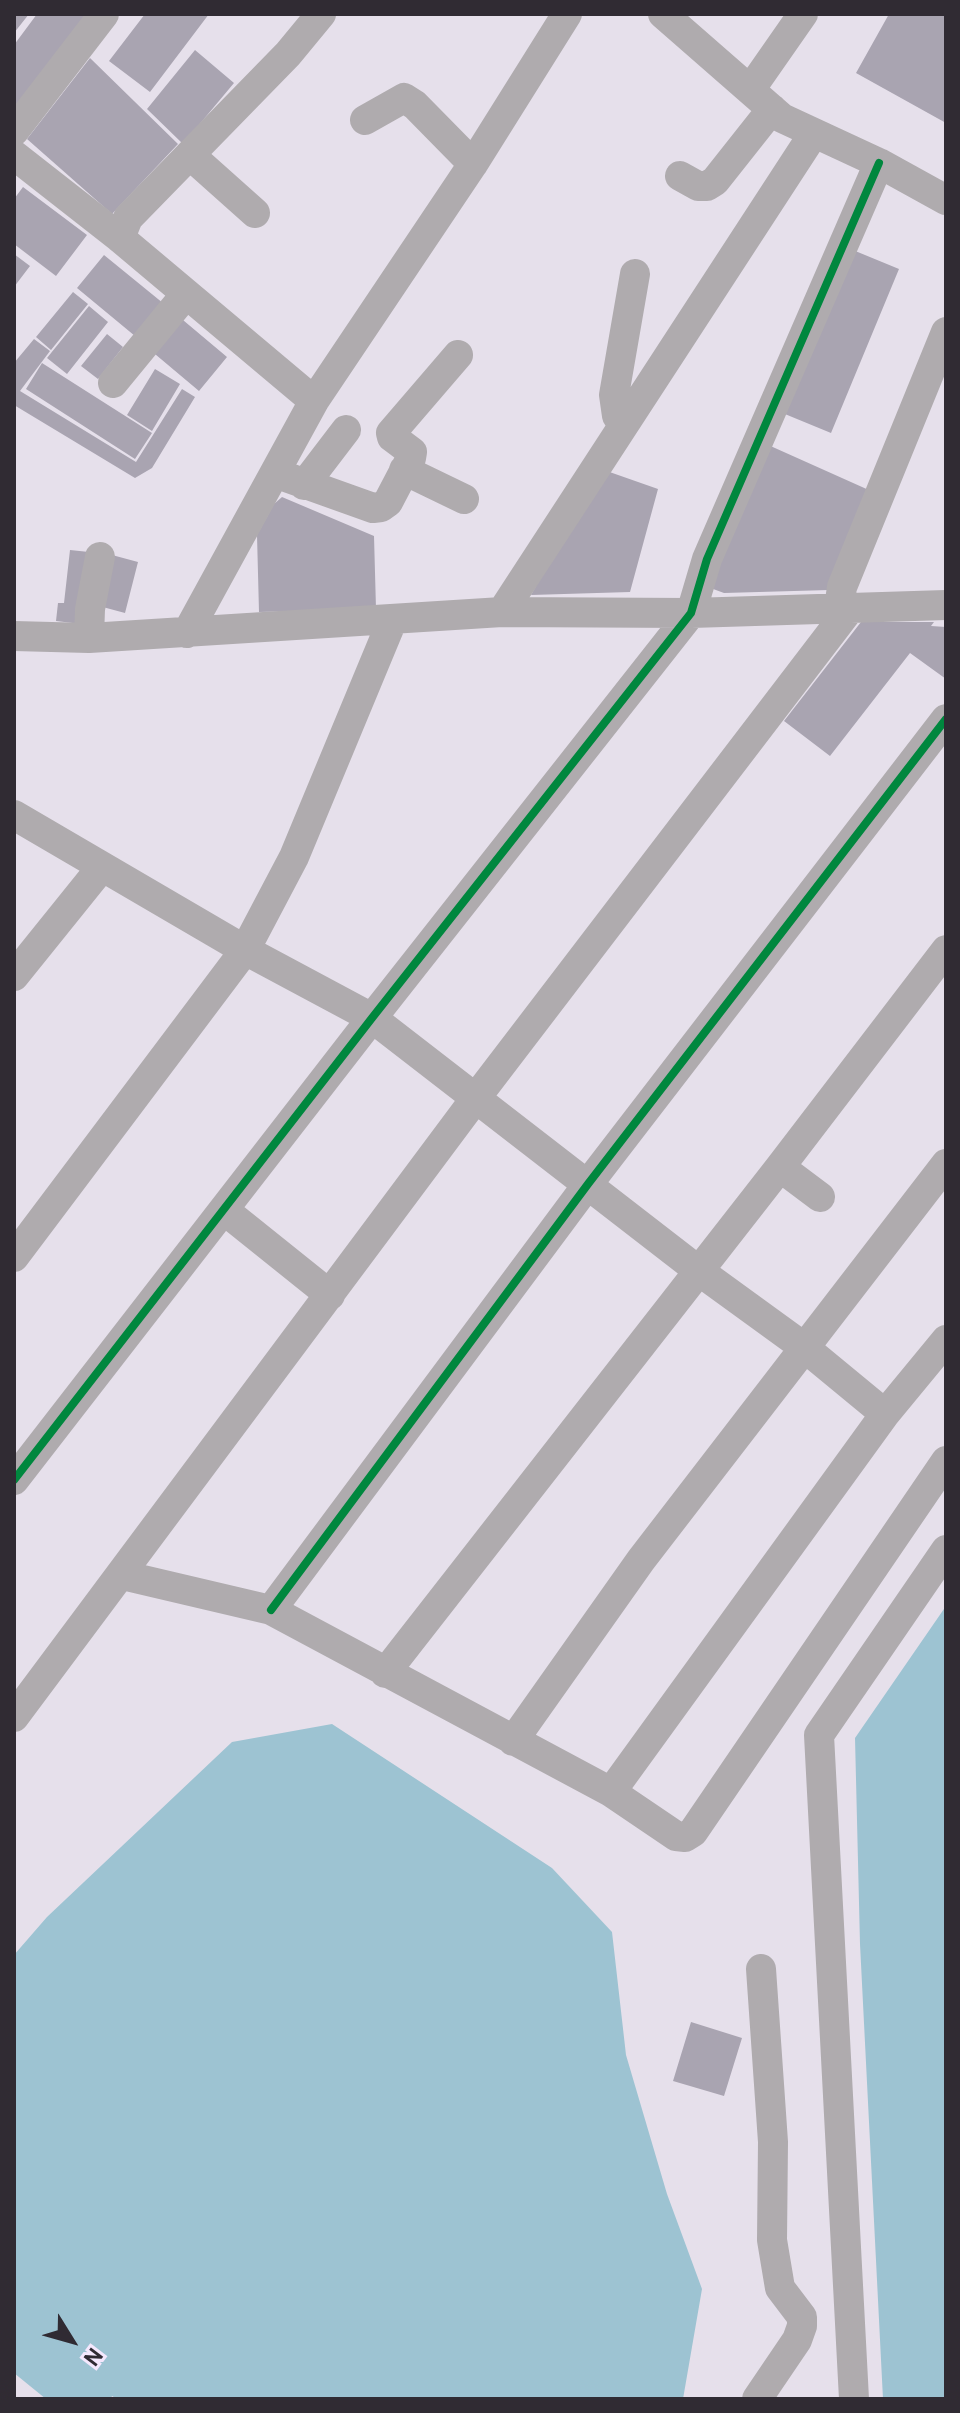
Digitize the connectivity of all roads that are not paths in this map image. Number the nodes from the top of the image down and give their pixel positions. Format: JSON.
{"nodes":[{"id":1,"x":104,"y":14,"type":"edge"},
{"id":2,"x":321,"y":14,"type":"edge"},
{"id":3,"x":567,"y":14,"type":"edge"},
{"id":4,"x":663,"y":14,"type":"edge"},
{"id":5,"x":803,"y":14,"type":"edge"},
{"id":6,"x":761,"y":99,"type":"junction"},
{"id":7,"x":365,"y":120,"type":"dead end"},
{"id":8,"x":14,"y":131,"type":"edge"},
{"id":9,"x":814,"y":133,"type":"junction"},
{"id":10,"x":190,"y":155,"type":"junction"},
{"id":11,"x":17,"y":163,"type":"edge"},
{"id":12,"x":879,"y":163,"type":"junction"},
{"id":13,"x":473,"y":164,"type":"junction"},
{"id":14,"x":680,"y":176,"type":"dead end"},
{"id":15,"x":946,"y":200,"type":"edge"},
{"id":16,"x":255,"y":213,"type":"dead end"},
{"id":17,"x":120,"y":238,"type":"junction"},
{"id":18,"x":635,"y":274,"type":"dead end"},
{"id":19,"x":186,"y":294,"type":"junction"},
{"id":20,"x":946,"y":332,"type":"edge"},
{"id":21,"x":458,"y":355,"type":"dead end"},
{"id":22,"x":113,"y":383,"type":"dead end"},
{"id":23,"x":314,"y":401,"type":"junction"},
{"id":24,"x":624,"y":424,"type":"junction"},
{"id":25,"x":346,"y":430,"type":"dead end"},
{"id":26,"x":404,"y":470,"type":"junction"},
{"id":27,"x":275,"y":473,"type":"junction"},
{"id":28,"x":304,"y":485,"type":"junction"},
{"id":29,"x":464,"y":499,"type":"dead end"},
{"id":30,"x":100,"y":557,"type":"dead end"},
{"id":31,"x":946,"y":605,"type":"edge"},
{"id":32,"x":845,"y":607,"type":"junction"},
{"id":33,"x":502,"y":612,"type":"junction"},
{"id":34,"x":691,"y":613,"type":"junction"},
{"id":35,"x":392,"y":621,"type":"junction"},
{"id":36,"x":187,"y":633,"type":"junction"},
{"id":37,"x":14,"y":636,"type":"edge"},
{"id":38,"x":89,"y":638,"type":"junction"},
{"id":39,"x":946,"y":719,"type":"edge"},
{"id":40,"x":14,"y":815,"type":"edge"},
{"id":41,"x":101,"y":868,"type":"junction"},
{"id":42,"x":245,"y":950,"type":"junction"},
{"id":43,"x":946,"y":950,"type":"edge"},
{"id":44,"x":14,"y":976,"type":"edge"},
{"id":45,"x":372,"y":1018,"type":"junction"},
{"id":46,"x":475,"y":1099,"type":"junction"},
{"id":47,"x":946,"y":1164,"type":"edge"},
{"id":48,"x":780,"y":1167,"type":"junction"},
{"id":49,"x":588,"y":1184,"type":"junction"},
{"id":50,"x":820,"y":1197,"type":"dead end"},
{"id":51,"x":224,"y":1210,"type":"junction"},
{"id":52,"x":14,"y":1257,"type":"edge"},
{"id":53,"x":699,"y":1271,"type":"junction"},
{"id":54,"x":330,"y":1295,"type":"junction"},
{"id":55,"x":946,"y":1340,"type":"edge"},
{"id":56,"x":805,"y":1348,"type":"junction"},
{"id":57,"x":885,"y":1414,"type":"junction"},
{"id":58,"x":946,"y":1461,"type":"edge"},
{"id":59,"x":14,"y":1480,"type":"edge"},
{"id":60,"x":946,"y":1550,"type":"edge"},
{"id":61,"x":122,"y":1575,"type":"junction"},
{"id":62,"x":271,"y":1610,"type":"junction"},
{"id":63,"x":385,"y":1673,"type":"junction"},
{"id":64,"x":19,"y":1699,"type":"edge"},
{"id":65,"x":513,"y":1741,"type":"junction"},
{"id":66,"x":611,"y":1792,"type":"junction"},
{"id":67,"x":761,"y":1969,"type":"dead end"},
{"id":68,"x":757,"y":2399,"type":"edge"},
{"id":69,"x":854,"y":2399,"type":"edge"}],
"edges":[{"from":1,"to":8,"type":"street"},
{"from":2,"to":10,"type":"street"},
{"from":3,"to":13,"type":"street"},
{"from":4,"to":6,"type":"street"},
{"from":5,"to":6,"type":"street"},
{"from":6,"to":9,"type":"street"},
{"from":6,"to":14,"type":"street"},
{"from":7,"to":13,"type":"street"},
{"from":9,"to":12,"type":"street"},
{"from":9,"to":24,"type":"street"},
{"from":10,"to":16,"type":"street"},
{"from":10,"to":17,"type":"street"},
{"from":11,"to":17,"type":"street"},
{"from":12,"to":15,"type":"street"},
{"from":12,"to":34,"type":"street"},
{"from":13,"to":23,"type":"street"},
{"from":17,"to":19,"type":"street"},
{"from":18,"to":24,"type":"street"},
{"from":19,"to":22,"type":"street"},
{"from":19,"to":23,"type":"street"},
{"from":20,"to":32,"type":"street"},
{"from":21,"to":26,"type":"street"},
{"from":23,"to":27,"type":"street"},
{"from":24,"to":33,"type":"street"},
{"from":25,"to":28,"type":"street"},
{"from":26,"to":28,"type":"street"},
{"from":26,"to":29,"type":"street"},
{"from":27,"to":28,"type":"street"},
{"from":27,"to":36,"type":"street"},
{"from":30,"to":38,"type":"street"},
{"from":31,"to":32,"type":"street"},
{"from":32,"to":34,"type":"street"},
{"from":32,"to":46,"type":"street"},
{"from":33,"to":34,"type":"street"},
{"from":33,"to":35,"type":"street"},
{"from":34,"to":45,"type":"street"},
{"from":35,"to":36,"type":"street"},
{"from":35,"to":42,"type":"street"},
{"from":36,"to":38,"type":"street"},
{"from":37,"to":38,"type":"street"},
{"from":39,"to":49,"type":"street"},
{"from":40,"to":41,"type":"street"},
{"from":41,"to":42,"type":"street"},
{"from":41,"to":44,"type":"street"},
{"from":42,"to":45,"type":"street"},
{"from":42,"to":52,"type":"street"},
{"from":43,"to":48,"type":"street"},
{"from":45,"to":46,"type":"street"},
{"from":45,"to":51,"type":"street"},
{"from":46,"to":49,"type":"street"},
{"from":46,"to":54,"type":"street"},
{"from":47,"to":56,"type":"street"},
{"from":48,"to":50,"type":"street"},
{"from":48,"to":53,"type":"street"},
{"from":49,"to":53,"type":"street"},
{"from":49,"to":62,"type":"street"},
{"from":51,"to":54,"type":"street"},
{"from":51,"to":59,"type":"street"},
{"from":53,"to":56,"type":"street"},
{"from":53,"to":63,"type":"street"},
{"from":54,"to":61,"type":"street"},
{"from":55,"to":57,"type":"street"},
{"from":56,"to":57,"type":"street"},
{"from":56,"to":65,"type":"street"},
{"from":57,"to":66,"type":"street"},
{"from":58,"to":66,"type":"street"},
{"from":60,"to":69,"type":"street"},
{"from":61,"to":62,"type":"street"},
{"from":61,"to":64,"type":"street"},
{"from":62,"to":63,"type":"street"},
{"from":63,"to":65,"type":"street"},
{"from":65,"to":66,"type":"street"},
{"from":67,"to":68,"type":"street"}]}
